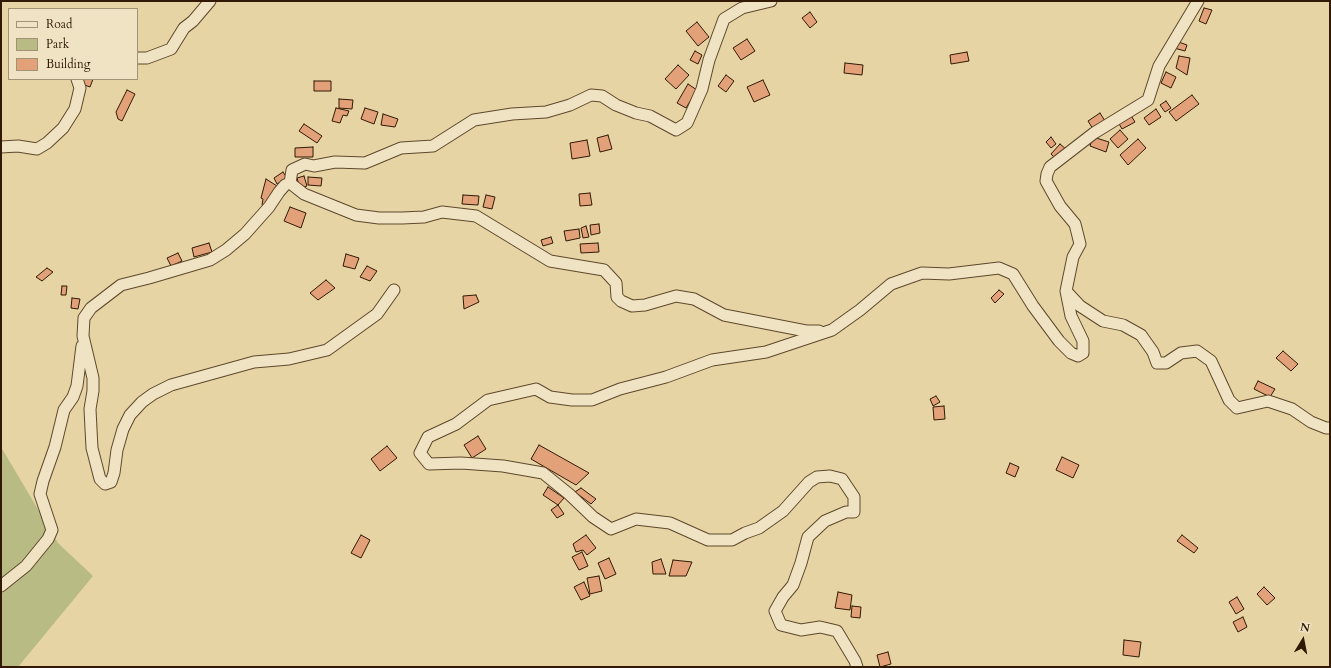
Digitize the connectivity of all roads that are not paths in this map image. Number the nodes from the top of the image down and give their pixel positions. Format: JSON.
{"nodes":[{"id":1,"x":210,"y":1,"type":"edge"},
{"id":2,"x":771,"y":1,"type":"edge"},
{"id":3,"x":1198,"y":1,"type":"edge"},
{"id":4,"x":138,"y":58,"type":"edge"},
{"id":5,"x":77,"y":80,"type":"edge"},
{"id":6,"x":1,"y":147,"type":"edge"},
{"id":7,"x":290,"y":183,"type":"junction"},
{"id":8,"x":394,"y":290,"type":"dead end"},
{"id":9,"x":1066,"y":291,"type":"junction"},
{"id":10,"x":832,"y":330,"type":"junction"},
{"id":11,"x":83,"y":336,"type":"junction"},
{"id":12,"x":1330,"y":428,"type":"edge"},
{"id":13,"x":1,"y":586,"type":"edge"},
{"id":14,"x":857,"y":667,"type":"edge"}],
"edges":[{"from":1,"to":4,"type":"street"},
{"from":2,"to":7,"type":"street"},
{"from":3,"to":9,"type":"street"},
{"from":5,"to":6,"type":"street"},
{"from":7,"to":10,"type":"street"},
{"from":7,"to":11,"type":"street"},
{"from":8,"to":11,"type":"street"},
{"from":9,"to":10,"type":"street"},
{"from":9,"to":12,"type":"street"},
{"from":10,"to":14,"type":"street"},
{"from":11,"to":13,"type":"street"}]}
